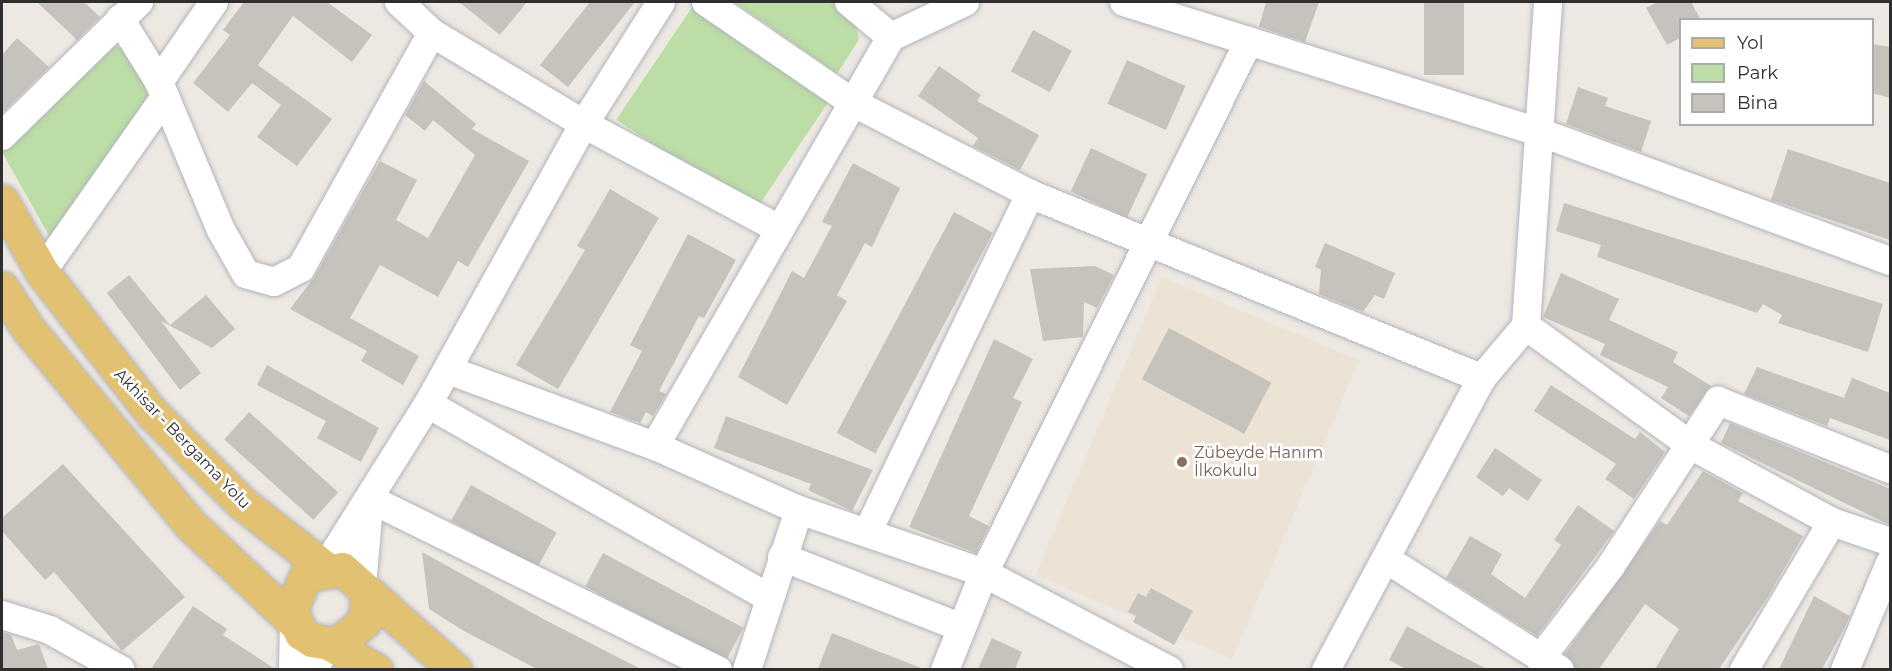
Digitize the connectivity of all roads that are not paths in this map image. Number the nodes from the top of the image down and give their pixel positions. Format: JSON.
{"nodes":[{"id":1,"x":214,"y":2,"type":"edge"},
{"id":2,"x":399,"y":2,"type":"edge"},
{"id":3,"x":660,"y":2,"type":"edge"},
{"id":4,"x":706,"y":2,"type":"edge"},
{"id":5,"x":849,"y":2,"type":"edge"},
{"id":6,"x":965,"y":2,"type":"edge"},
{"id":7,"x":1124,"y":2,"type":"edge"},
{"id":8,"x":1548,"y":2,"type":"edge"},
{"id":9,"x":132,"y":7,"type":"edge"},
{"id":10,"x":432,"y":33,"type":"junction"},
{"id":11,"x":891,"y":37,"type":"junction"},
{"id":12,"x":1249,"y":41,"type":"junction"},
{"id":13,"x":160,"y":92,"type":"junction"},
{"id":14,"x":852,"y":102,"type":"junction"},
{"id":15,"x":584,"y":124,"type":"junction"},
{"id":16,"x":1539,"y":132,"type":"junction"},
{"id":17,"x":2,"y":136,"type":"edge"},
{"id":18,"x":1030,"y":194,"type":"junction"},
{"id":19,"x":2,"y":201,"type":"edge"},
{"id":20,"x":779,"y":229,"type":"junction"},
{"id":21,"x":1151,"y":244,"type":"junction"},
{"id":22,"x":1890,"y":261,"type":"edge"},
{"id":23,"x":42,"y":272,"type":"junction"},
{"id":24,"x":2,"y":288,"type":"edge"},
{"id":25,"x":1526,"y":326,"type":"junction"},
{"id":26,"x":448,"y":370,"type":"junction"},
{"id":27,"x":1482,"y":378,"type":"junction"},
{"id":28,"x":428,"y":404,"type":"junction"},
{"id":29,"x":656,"y":446,"type":"junction"},
{"id":30,"x":1692,"y":446,"type":"junction"},
{"id":31,"x":1890,"y":469,"type":"edge"},
{"id":32,"x":370,"y":499,"type":"junction"},
{"id":33,"x":799,"y":510,"type":"junction"},
{"id":34,"x":1832,"y":522,"type":"junction"},
{"id":35,"x":869,"y":529,"type":"junction"},
{"id":36,"x":1890,"y":542,"type":"edge"},
{"id":37,"x":782,"y":557,"type":"junction"},
{"id":38,"x":1386,"y":559,"type":"junction"},
{"id":39,"x":1890,"y":563,"type":"edge"},
{"id":40,"x":325,"y":568,"type":"junction"},
{"id":41,"x":984,"y":573,"type":"junction"},
{"id":42,"x":364,"y":590,"type":"junction"},
{"id":43,"x":768,"y":597,"type":"junction"},
{"id":44,"x":2,"y":615,"type":"edge"},
{"id":45,"x":294,"y":622,"type":"junction"},
{"id":46,"x":962,"y":628,"type":"junction"},
{"id":47,"x":321,"y":657,"type":"edge"},
{"id":48,"x":1550,"y":664,"type":"edge"},
{"id":49,"x":121,"y":669,"type":"edge"},
{"id":50,"x":293,"y":669,"type":"edge"},
{"id":51,"x":376,"y":669,"type":"edge"},
{"id":52,"x":455,"y":669,"type":"edge"},
{"id":53,"x":718,"y":669,"type":"edge"},
{"id":54,"x":747,"y":669,"type":"edge"},
{"id":55,"x":945,"y":669,"type":"edge"},
{"id":56,"x":1169,"y":669,"type":"edge"},
{"id":57,"x":1326,"y":669,"type":"edge"},
{"id":58,"x":1744,"y":669,"type":"edge"},
{"id":59,"x":1845,"y":669,"type":"edge"}],
"edges":[{"from":1,"to":13,"type":"street"},
{"from":2,"to":10,"type":"street"},
{"from":3,"to":15,"type":"street"},
{"from":4,"to":14,"type":"street"},
{"from":5,"to":11,"type":"street"},
{"from":6,"to":11,"type":"street"},
{"from":7,"to":12,"type":"street"},
{"from":8,"to":16,"type":"street"},
{"from":9,"to":13,"type":"street"},
{"from":9,"to":17,"type":"street"},
{"from":10,"to":13,"type":"street"},
{"from":10,"to":15,"type":"street"},
{"from":11,"to":14,"type":"street"},
{"from":12,"to":16,"type":"street"},
{"from":12,"to":21,"type":"street"},
{"from":13,"to":23,"type":"street"},
{"from":14,"to":18,"type":"street"},
{"from":14,"to":20,"type":"street"},
{"from":15,"to":20,"type":"street"},
{"from":15,"to":26,"type":"street"},
{"from":16,"to":22,"type":"street"},
{"from":16,"to":25,"type":"street"},
{"from":18,"to":21,"type":"street"},
{"from":18,"to":35,"type":"street"},
{"from":19,"to":23,"type":"main road","name":"Akhisar - Bergama Yolu"},
{"from":20,"to":29,"type":"street"},
{"from":21,"to":27,"type":"street"},
{"from":21,"to":41,"type":"street"},
{"from":23,"to":40,"type":"main road","name":"Akhisar - Bergama Yolu"},
{"from":24,"to":45,"type":"main road"},
{"from":25,"to":27,"type":"street"},
{"from":25,"to":30,"type":"street"},
{"from":26,"to":28,"type":"street"},
{"from":26,"to":29,"type":"street"},
{"from":27,"to":38,"type":"street"},
{"from":28,"to":32,"type":"street"},
{"from":28,"to":43,"type":"street"},
{"from":29,"to":33,"type":"street"},
{"from":30,"to":31,"type":"street"},
{"from":30,"to":34,"type":"street"},
{"from":30,"to":48,"type":"street"},
{"from":32,"to":40,"type":"street"},
{"from":32,"to":42,"type":"street"},
{"from":32,"to":53,"type":"street"},
{"from":33,"to":35,"type":"street"},
{"from":33,"to":37,"type":"street"},
{"from":34,"to":36,"type":"street"},
{"from":34,"to":58,"type":"street"},
{"from":35,"to":41,"type":"street"},
{"from":37,"to":43,"type":"street"},
{"from":37,"to":46,"type":"street"},
{"from":38,"to":48,"type":"street"},
{"from":38,"to":57,"type":"street"},
{"from":39,"to":59,"type":"street"},
{"from":40,"to":42,"type":"main road","name":"Akhisar - Bergama Yolu"},
{"from":40,"to":45,"type":"main road"},
{"from":41,"to":46,"type":"street"},
{"from":41,"to":56,"type":"street"},
{"from":42,"to":47,"type":"main road"},
{"from":42,"to":52,"type":"main road","name":"Akhisar - Bergama Yolu"},
{"from":43,"to":54,"type":"street"},
{"from":44,"to":49,"type":"street"},
{"from":45,"to":47,"type":"main road"},
{"from":45,"to":50,"type":"street"},
{"from":46,"to":55,"type":"street"},
{"from":47,"to":51,"type":"main road"}]}
